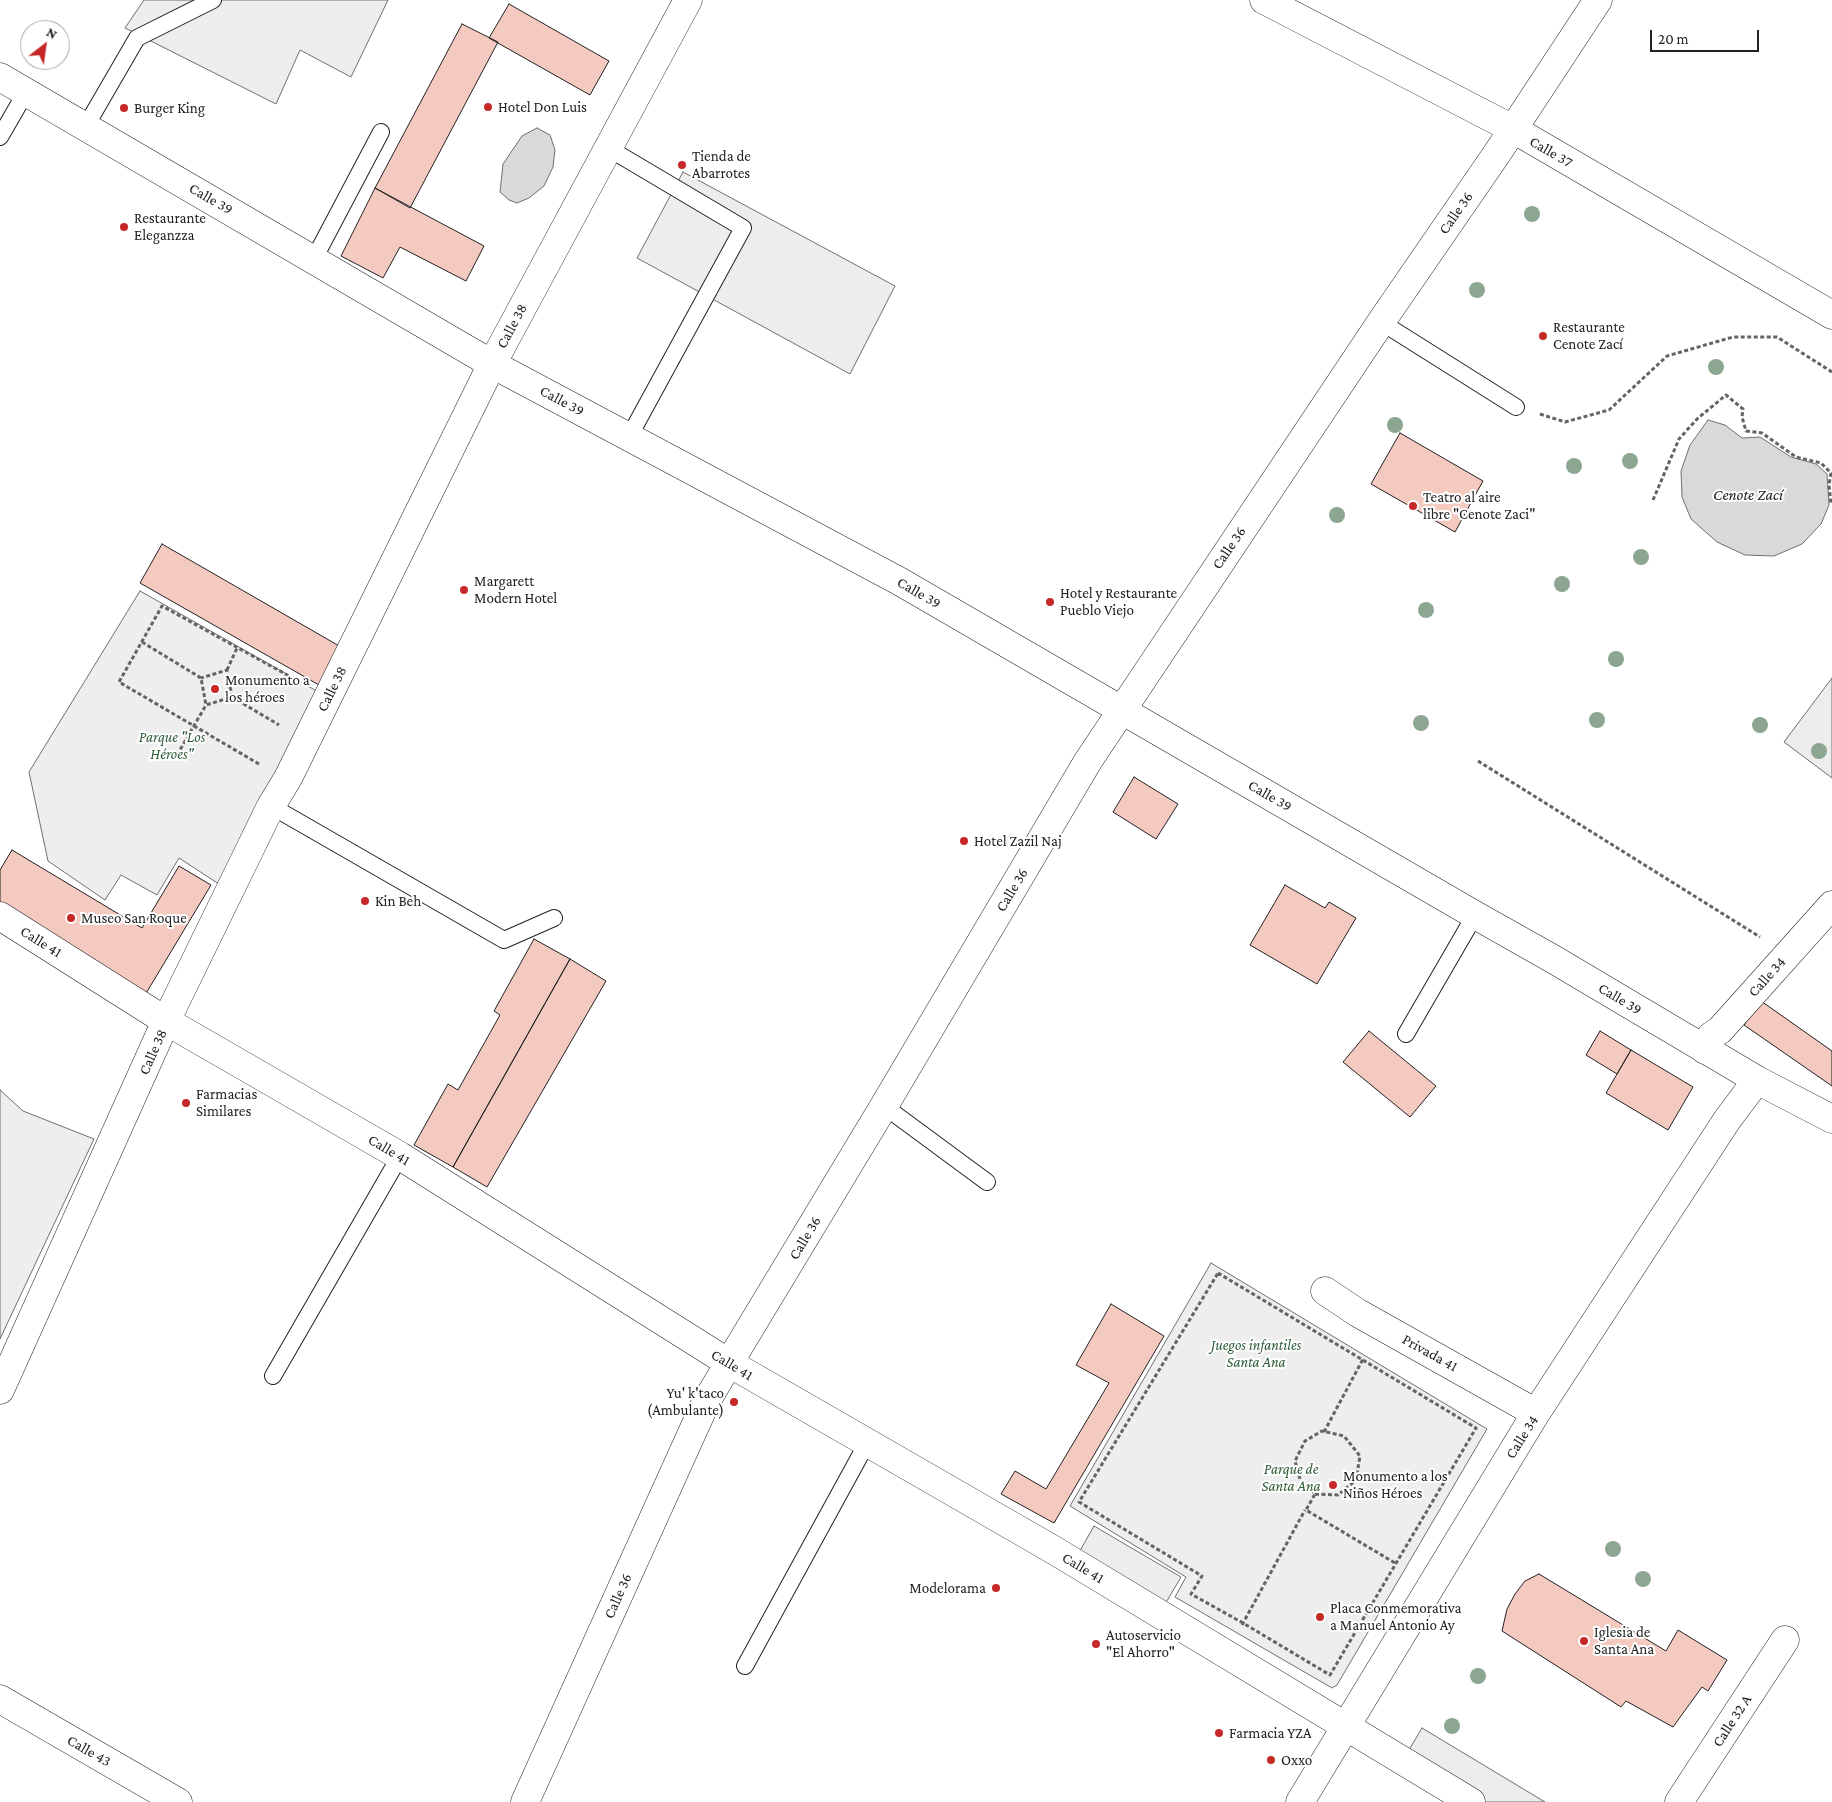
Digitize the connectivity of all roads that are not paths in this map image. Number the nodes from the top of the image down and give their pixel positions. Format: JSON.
{"nodes":[{"id":1,"x":213,"y":0,"type":"edge"},
{"id":2,"x":688,"y":0,"type":"edge"},
{"id":3,"x":1264,"y":0,"type":"edge"},
{"id":4,"x":1598,"y":0,"type":"edge"},
{"id":5,"x":0,"y":77,"type":"edge"},
{"id":6,"x":26,"y":92,"type":"junction"},
{"id":7,"x":86,"y":126,"type":"junction"},
{"id":8,"x":1513,"y":130,"type":"junction"},
{"id":9,"x":381,"y":132,"type":"dead end"},
{"id":10,"x":0,"y":137,"type":"edge"},
{"id":11,"x":608,"y":148,"type":"junction"},
{"id":12,"x":314,"y":259,"type":"junction"},
{"id":13,"x":1832,"y":315,"type":"edge"},
{"id":14,"x":1381,"y":322,"type":"junction"},
{"id":15,"x":492,"y":364,"type":"junction"},
{"id":16,"x":1516,"y":407,"type":"road end"},
{"id":17,"x":629,"y":437,"type":"junction"},
{"id":18,"x":1121,"y":710,"type":"junction"},
{"id":19,"x":271,"y":806,"type":"junction"},
{"id":20,"x":1832,"y":905,"type":"edge"},
{"id":21,"x":1475,"y":915,"type":"junction"},
{"id":22,"x":0,"y":916,"type":"edge"},
{"id":23,"x":554,"y":918,"type":"dead end"},
{"id":24,"x":166,"y":1021,"type":"junction"},
{"id":25,"x":1406,"y":1034,"type":"dead end"},
{"id":26,"x":1705,"y":1050,"type":"junction"},
{"id":27,"x":1757,"y":1080,"type":"junction"},
{"id":28,"x":884,"y":1106,"type":"junction"},
{"id":29,"x":1832,"y":1119,"type":"edge"},
{"id":30,"x":400,"y":1156,"type":"junction"},
{"id":31,"x":987,"y":1182,"type":"dead end"},
{"id":32,"x":1325,"y":1292,"type":"dead end"},
{"id":33,"x":729,"y":1363,"type":"junction"},
{"id":34,"x":273,"y":1376,"type":"dead end"},
{"id":35,"x":0,"y":1390,"type":"edge"},
{"id":36,"x":1536,"y":1413,"type":"junction"},
{"id":37,"x":867,"y":1443,"type":"junction"},
{"id":38,"x":1785,"y":1640,"type":"dead end"},
{"id":39,"x":746,"y":1666,"type":"dead end"},
{"id":40,"x":0,"y":1699,"type":"edge"},
{"id":41,"x":1345,"y":1725,"type":"junction"},
{"id":42,"x":178,"y":1802,"type":"edge"},
{"id":43,"x":525,"y":1802,"type":"edge"},
{"id":44,"x":1300,"y":1802,"type":"edge"},
{"id":45,"x":1471,"y":1802,"type":"edge"},
{"id":46,"x":1679,"y":1802,"type":"edge"}],
"edges":[{"from":1,"to":7,"type":"lane"},
{"from":2,"to":11,"type":"street","name":"Calle 38"},
{"from":3,"to":8,"type":"street","name":"Calle 37"},
{"from":4,"to":8,"type":"street","name":"Calle 36"},
{"from":5,"to":6,"type":"street","name":"Calle 39"},
{"from":6,"to":7,"type":"street","name":"Calle 39"},
{"from":6,"to":10,"type":"lane"},
{"from":7,"to":12,"type":"street","name":"Calle 39"},
{"from":8,"to":13,"type":"street","name":"Calle 37"},
{"from":8,"to":14,"type":"street","name":"Calle 36"},
{"from":9,"to":12,"type":"lane"},
{"from":11,"to":15,"type":"street","name":"Calle 38"},
{"from":11,"to":17,"type":"lane"},
{"from":12,"to":15,"type":"street","name":"Calle 39"},
{"from":14,"to":16,"type":"lane"},
{"from":14,"to":18,"type":"street","name":"Calle 36"},
{"from":15,"to":17,"type":"street","name":"Calle 39"},
{"from":15,"to":19,"type":"street","name":"Calle 38"},
{"from":17,"to":18,"type":"street","name":"Calle 39"},
{"from":18,"to":21,"type":"street","name":"Calle 39"},
{"from":18,"to":28,"type":"street","name":"Calle 36"},
{"from":19,"to":23,"type":"lane"},
{"from":19,"to":24,"type":"street","name":"Calle 38"},
{"from":20,"to":26,"type":"street","name":"Calle 34"},
{"from":21,"to":25,"type":"lane"},
{"from":21,"to":26,"type":"street","name":"Calle 39"},
{"from":22,"to":24,"type":"street","name":"Calle 41"},
{"from":24,"to":30,"type":"street","name":"Calle 41"},
{"from":24,"to":35,"type":"street","name":"Calle 38"},
{"from":26,"to":27,"type":"street","name":"Calle 39"},
{"from":27,"to":29,"type":"street","name":"Calle 39"},
{"from":27,"to":36,"type":"street","name":"Calle 34"},
{"from":28,"to":31,"type":"lane"},
{"from":28,"to":33,"type":"street","name":"Calle 36"},
{"from":30,"to":33,"type":"street","name":"Calle 41"},
{"from":30,"to":34,"type":"lane"},
{"from":32,"to":36,"type":"street","name":"Privada 41"},
{"from":33,"to":37,"type":"street","name":"Calle 41"},
{"from":33,"to":43,"type":"street","name":"Calle 36"},
{"from":36,"to":41,"type":"street","name":"Calle 34"},
{"from":37,"to":39,"type":"lane"},
{"from":37,"to":41,"type":"street","name":"Calle 41"},
{"from":38,"to":46,"type":"street","name":"Calle 32 A"},
{"from":40,"to":42,"type":"street","name":"Calle 43"},
{"from":41,"to":44,"type":"street","name":"Calle 34"},
{"from":41,"to":45,"type":"street","name":"Calle 41"}]}
